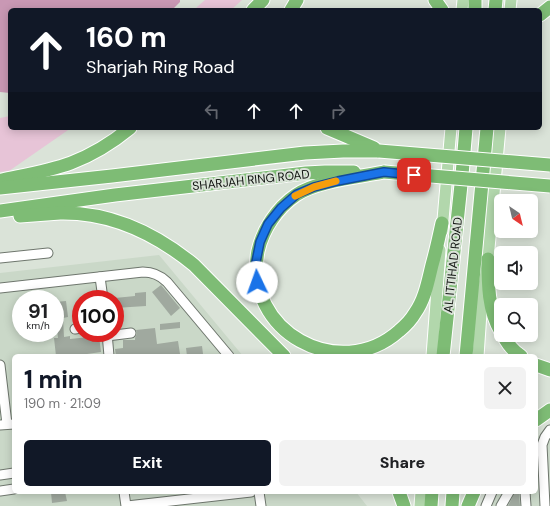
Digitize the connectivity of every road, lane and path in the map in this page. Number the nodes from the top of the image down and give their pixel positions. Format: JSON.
{"nodes":[{"id":1,"x":262,"y":0,"type":"edge"},
{"id":2,"x":550,"y":7,"type":"edge"},
{"id":3,"x":255,"y":8,"type":"edge"},
{"id":4,"x":542,"y":13,"type":"edge"},
{"id":5,"x":128,"y":130,"type":"edge"},
{"id":6,"x":332,"y":130,"type":"edge"},
{"id":7,"x":451,"y":130,"type":"edge"},
{"id":8,"x":466,"y":130,"type":"edge"},
{"id":9,"x":487,"y":130,"type":"edge"},
{"id":10,"x":500,"y":130,"type":"edge"},
{"id":11,"x":379,"y":151,"type":"junction"},
{"id":12,"x":550,"y":165,"type":"edge"},
{"id":13,"x":384,"y":172,"type":"junction"},
{"id":14,"x":0,"y":180,"type":"edge"},
{"id":15,"x":550,"y":186,"type":"edge"},
{"id":16,"x":0,"y":188,"type":"edge"},
{"id":17,"x":0,"y":211,"type":"edge"},
{"id":18,"x":0,"y":218,"type":"edge"},
{"id":19,"x":442,"y":223,"type":"junction"},
{"id":20,"x":48,"y":253,"type":"dead end"},
{"id":21,"x":0,"y":258,"type":"edge"},
{"id":22,"x":488,"y":259,"type":"junction"},
{"id":23,"x":100,"y":276,"type":"junction"},
{"id":24,"x":0,"y":288,"type":"edge"},
{"id":25,"x":102,"y":290,"type":"edge"},
{"id":26,"x":494,"y":316,"type":"edge"},
{"id":27,"x":124,"y":333,"type":"edge"},
{"id":28,"x":131,"y":333,"type":"dead end"},
{"id":29,"x":108,"y":342,"type":"edge"},
{"id":30,"x":507,"y":342,"type":"edge"},
{"id":31,"x":109,"y":354,"type":"edge"},
{"id":32,"x":227,"y":354,"type":"edge"},
{"id":33,"x":282,"y":354,"type":"edge"},
{"id":34,"x":432,"y":354,"type":"edge"},
{"id":35,"x":443,"y":354,"type":"edge"},
{"id":36,"x":466,"y":354,"type":"edge"},
{"id":37,"x":478,"y":354,"type":"edge"},
{"id":38,"x":519,"y":354,"type":"edge"},
{"id":39,"x":0,"y":365,"type":"edge"},
{"id":40,"x":538,"y":366,"type":"edge"},
{"id":41,"x":550,"y":370,"type":"edge"},
{"id":42,"x":550,"y":410,"type":"edge"},
{"id":43,"x":538,"y":419,"type":"edge"},
{"id":44,"x":7,"y":424,"type":"edge"},
{"id":45,"x":550,"y":430,"type":"edge"},
{"id":46,"x":540,"y":442,"type":"edge"},
{"id":47,"x":12,"y":473,"type":"edge"},
{"id":48,"x":0,"y":475,"type":"edge"},
{"id":49,"x":12,"y":489,"type":"edge"},
{"id":50,"x":0,"y":491,"type":"edge"},
{"id":51,"x":124,"y":494,"type":"edge"},
{"id":52,"x":239,"y":494,"type":"edge"},
{"id":53,"x":259,"y":494,"type":"edge"},
{"id":54,"x":400,"y":494,"type":"edge"},
{"id":55,"x":407,"y":494,"type":"edge"},
{"id":56,"x":421,"y":494,"type":"edge"},
{"id":57,"x":432,"y":494,"type":"edge"},
{"id":58,"x":454,"y":494,"type":"edge"},
{"id":59,"x":467,"y":494,"type":"edge"},
{"id":60,"x":473,"y":494,"type":"edge"},
{"id":61,"x":491,"y":494,"type":"edge"},
{"id":62,"x":508,"y":494,"type":"edge"},
{"id":63,"x":525,"y":494,"type":"edge"},
{"id":64,"x":189,"y":502,"type":"edge"},
{"id":65,"x":157,"y":504,"type":"edge"},
{"id":66,"x":126,"y":506,"type":"edge"},
{"id":67,"x":261,"y":506,"type":"edge"},
{"id":68,"x":404,"y":506,"type":"edge"},
{"id":69,"x":410,"y":506,"type":"edge"},
{"id":70,"x":420,"y":506,"type":"edge"},
{"id":71,"x":431,"y":506,"type":"edge"},
{"id":72,"x":452,"y":506,"type":"edge"},
{"id":73,"x":467,"y":506,"type":"edge"},
{"id":74,"x":486,"y":506,"type":"edge"},
{"id":75,"x":501,"y":506,"type":"edge"},
{"id":76,"x":526,"y":506,"type":"edge"},
{"id":77,"x":545,"y":506,"type":"edge"}],
"edges":[{"from":1,"to":3,"type":"highway"},
{"from":2,"to":4,"type":"highway"},
{"from":5,"to":14,"type":"highway"},
{"from":6,"to":11,"type":"highway"},
{"from":7,"to":19,"type":"main road"},
{"from":8,"to":35,"type":"highway","name":"AL ITTIHAD ROAD"},
{"from":9,"to":36,"type":"highway","name":"AL ITTIHAD ROAD"},
{"from":10,"to":22,"type":"main road"},
{"from":11,"to":12,"type":"highway","name":"SHARJAH RING ROAD","bridge":true},
{"from":11,"to":16,"type":"highway","name":"SHARJAH RING ROAD"},
{"from":13,"to":15,"type":"highway","name":"SHARJAH RING ROAD","bridge":true},
{"from":13,"to":17,"type":"highway","name":"SHARJAH RING ROAD"},
{"from":13,"to":19,"type":"highway"},
{"from":18,"to":33,"type":"highway"},
{"from":19,"to":34,"type":"main road"},
{"from":20,"to":21,"type":"lane"},
{"from":22,"to":26,"type":"highway"},
{"from":22,"to":37,"type":"main road"},
{"from":23,"to":24,"type":"lane"},
{"from":23,"to":25,"type":"lane"},
{"from":23,"to":32,"type":"lane"},
{"from":27,"to":28,"type":"lane"},
{"from":29,"to":31,"type":"lane"},
{"from":30,"to":38,"type":"highway"},
{"from":39,"to":44,"type":"lane"},
{"from":40,"to":41,"type":"highway"},
{"from":42,"to":43,"type":"highway"},
{"from":45,"to":46,"type":"lane"},
{"from":46,"to":77,"type":"lane"},
{"from":47,"to":48,"type":"lane"},
{"from":49,"to":50,"type":"lane"},
{"from":51,"to":66,"type":"lane"},
{"from":52,"to":64,"type":"lane"},
{"from":53,"to":67,"type":"lane"},
{"from":54,"to":68,"type":"highway"},
{"from":55,"to":69,"type":"highway"},
{"from":56,"to":70,"type":"main road"},
{"from":57,"to":71,"type":"highway"},
{"from":58,"to":72,"type":"highway"},
{"from":59,"to":73,"type":"main road"},
{"from":60,"to":73,"type":"highway"},
{"from":61,"to":74,"type":"lane"},
{"from":62,"to":75,"type":"lane"},
{"from":63,"to":76,"type":"lane"},
{"from":64,"to":65,"type":"lane"},
{"from":65,"to":66,"type":"lane"}]}
